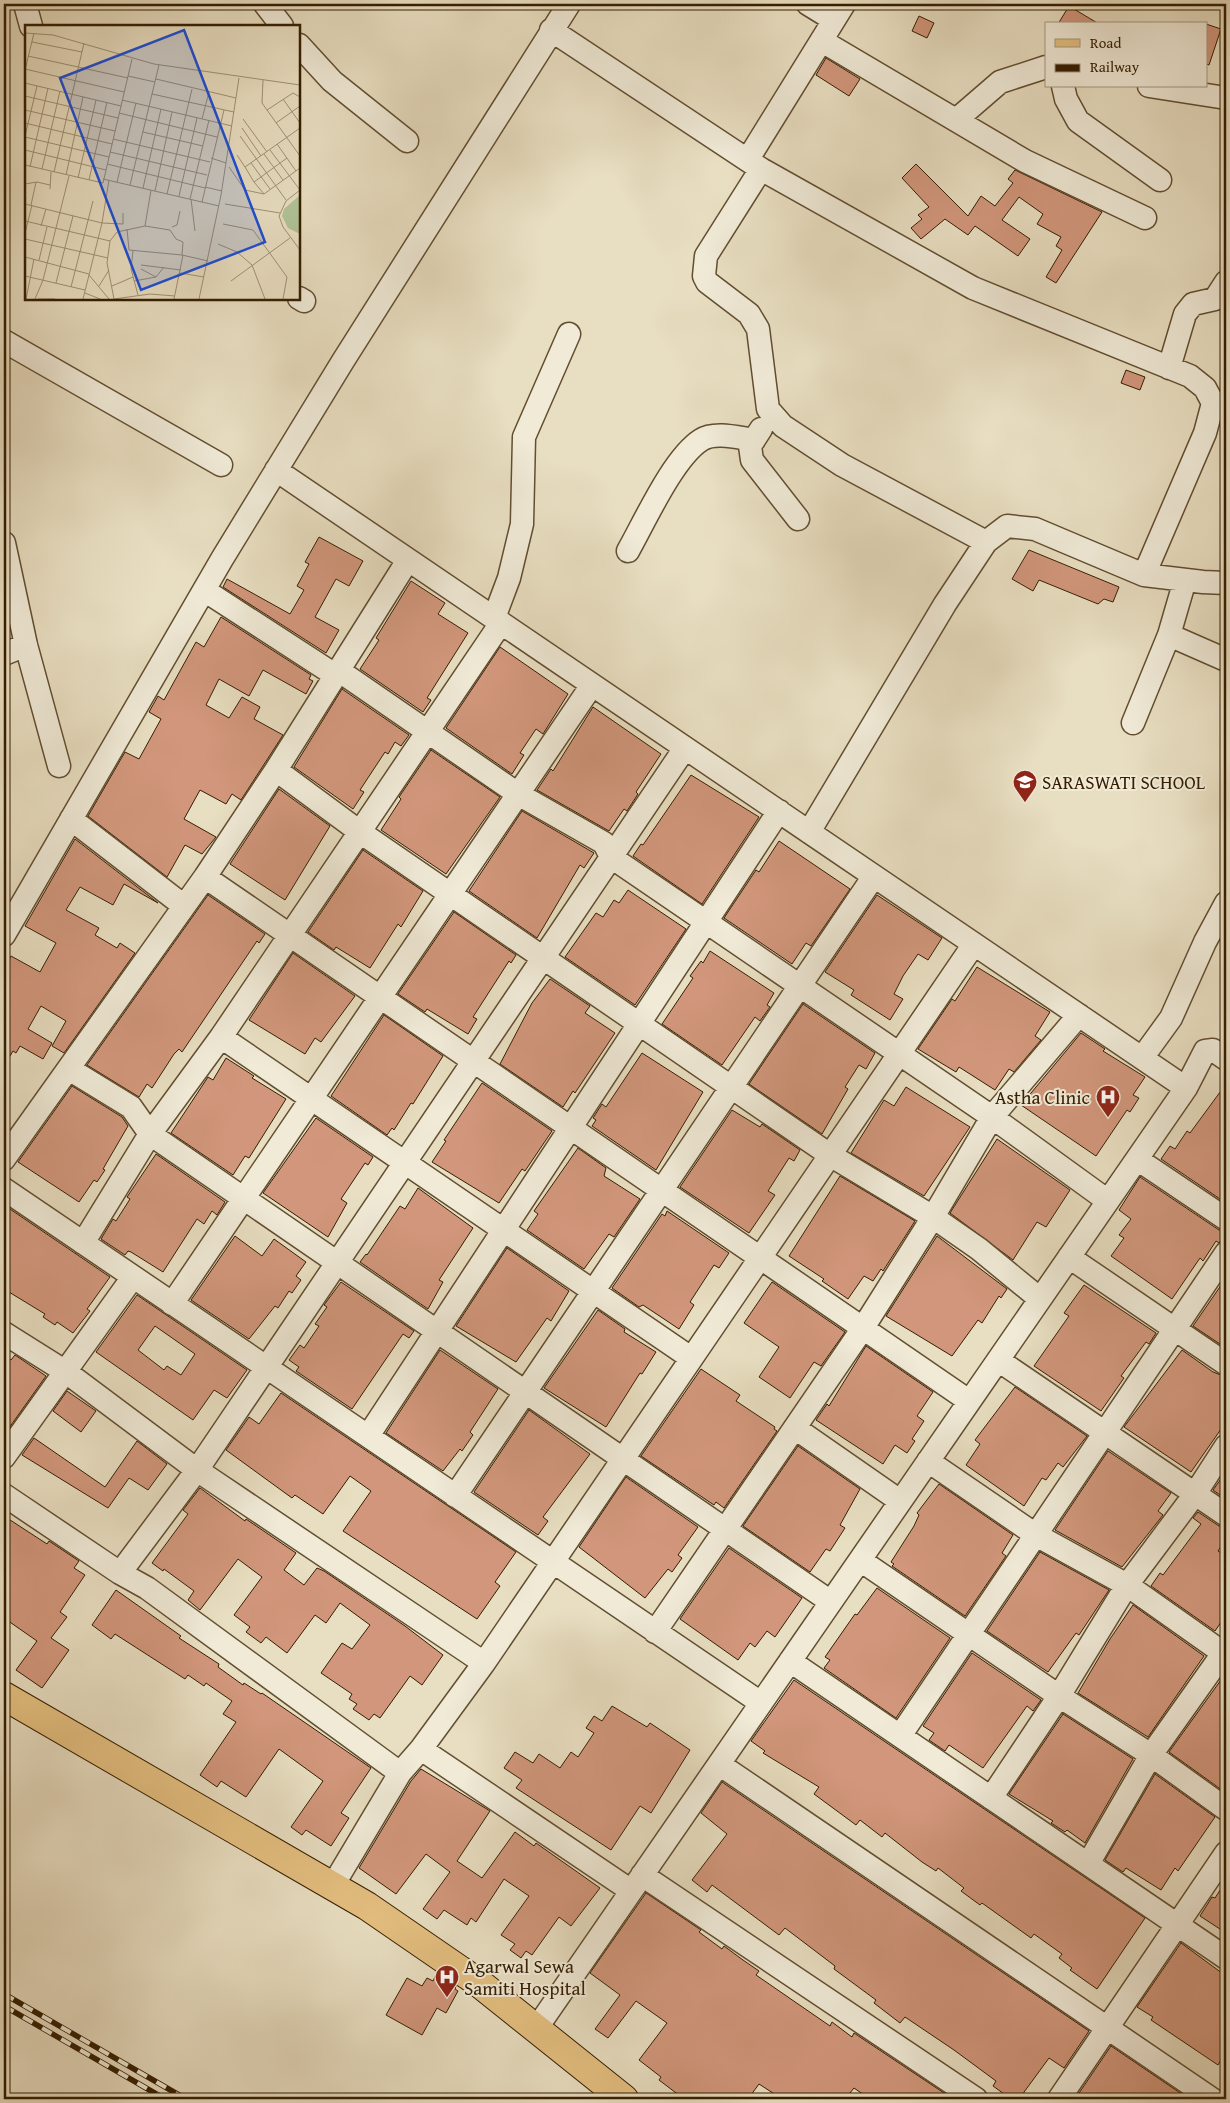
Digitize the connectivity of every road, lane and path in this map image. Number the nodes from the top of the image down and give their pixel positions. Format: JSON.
{"nodes":[{"id":1,"x":25,"y":4,"type":"edge"},
{"id":2,"x":265,"y":4,"type":"edge"},
{"id":3,"x":569,"y":4,"type":"edge"},
{"id":4,"x":808,"y":4,"type":"edge"},
{"id":5,"x":839,"y":12,"type":"edge"},
{"id":6,"x":31,"y":25,"type":"edge"},
{"id":7,"x":281,"y":25,"type":"edge"},
{"id":8,"x":551,"y":30,"type":"junction"},
{"id":9,"x":822,"y":41,"type":"junction"},
{"id":10,"x":300,"y":46,"type":"edge"},
{"id":11,"x":1045,"y":67,"type":"edge"},
{"id":12,"x":1063,"y":88,"type":"edge"},
{"id":13,"x":1163,"y":88,"type":"edge"},
{"id":14,"x":1226,"y":98,"type":"edge"},
{"id":15,"x":956,"y":120,"type":"junction"},
{"id":16,"x":407,"y":141,"type":"dead end"},
{"id":17,"x":754,"y":164,"type":"junction"},
{"id":18,"x":1160,"y":180,"type":"dead end"},
{"id":19,"x":1145,"y":218,"type":"dead end"},
{"id":20,"x":1226,"y":282,"type":"edge"},
{"id":21,"x":569,"y":334,"type":"dead end"},
{"id":22,"x":4,"y":341,"type":"edge"},
{"id":23,"x":1169,"y":368,"type":"junction"},
{"id":24,"x":771,"y":413,"type":"junction"},
{"id":25,"x":754,"y":440,"type":"junction"},
{"id":26,"x":220,"y":465,"type":"dead end"},
{"id":27,"x":276,"y":470,"type":"junction"},
{"id":28,"x":798,"y":519,"type":"dead end"},
{"id":29,"x":986,"y":542,"type":"junction"},
{"id":30,"x":4,"y":543,"type":"edge"},
{"id":31,"x":628,"y":551,"type":"dead end"},
{"id":32,"x":408,"y":560,"type":"junction"},
{"id":33,"x":1144,"y":574,"type":"junction"},
{"id":34,"x":1185,"y":580,"type":"junction"},
{"id":35,"x":1226,"y":582,"type":"edge"},
{"id":36,"x":204,"y":590,"type":"junction"},
{"id":37,"x":497,"y":620,"type":"junction"},
{"id":38,"x":1169,"y":635,"type":"junction"},
{"id":39,"x":26,"y":645,"type":"junction"},
{"id":40,"x":4,"y":654,"type":"edge"},
{"id":41,"x":1226,"y":660,"type":"edge"},
{"id":42,"x":337,"y":673,"type":"junction"},
{"id":43,"x":592,"y":685,"type":"junction"},
{"id":44,"x":1133,"y":723,"type":"dead end"},
{"id":45,"x":428,"y":731,"type":"junction"},
{"id":46,"x":685,"y":748,"type":"junction"},
{"id":47,"x":59,"y":766,"type":"dead end"},
{"id":48,"x":276,"y":770,"type":"junction"},
{"id":49,"x":518,"y":794,"type":"junction"},
{"id":50,"x":778,"y":811,"type":"junction"},
{"id":51,"x":71,"y":819,"type":"junction"},
{"id":52,"x":360,"y":832,"type":"junction"},
{"id":53,"x":809,"y":832,"type":"junction"},
{"id":54,"x":611,"y":857,"type":"junction"},
{"id":55,"x":874,"y":876,"type":"junction"},
{"id":56,"x":204,"y":877,"type":"junction"},
{"id":57,"x":450,"y":894,"type":"junction"},
{"id":58,"x":1226,"y":903,"type":"edge"},
{"id":59,"x":184,"y":906,"type":"junction"},
{"id":60,"x":706,"y":922,"type":"junction"},
{"id":61,"x":4,"y":935,"type":"edge"},
{"id":62,"x":290,"y":935,"type":"junction"},
{"id":63,"x":974,"y":944,"type":"junction"},
{"id":64,"x":543,"y":958,"type":"junction"},
{"id":65,"x":800,"y":987,"type":"junction"},
{"id":66,"x":380,"y":997,"type":"junction"},
{"id":67,"x":1079,"y":1015,"type":"junction"},
{"id":68,"x":639,"y":1024,"type":"junction"},
{"id":69,"x":221,"y":1037,"type":"junction"},
{"id":70,"x":898,"y":1054,"type":"junction"},
{"id":71,"x":1142,"y":1058,"type":"junction"},
{"id":72,"x":1226,"y":1059,"type":"edge"},
{"id":73,"x":473,"y":1061,"type":"junction"},
{"id":74,"x":69,"y":1069,"type":"junction"},
{"id":75,"x":731,"y":1087,"type":"junction"},
{"id":76,"x":1186,"y":1088,"type":"junction"},
{"id":77,"x":311,"y":1099,"type":"junction"},
{"id":78,"x":992,"y":1117,"type":"junction"},
{"id":79,"x":571,"y":1128,"type":"junction"},
{"id":80,"x":150,"y":1134,"type":"junction"},
{"id":81,"x":830,"y":1155,"type":"junction"},
{"id":82,"x":1137,"y":1158,"type":"junction"},
{"id":83,"x":4,"y":1159,"type":"edge"},
{"id":84,"x":404,"y":1162,"type":"junction"},
{"id":85,"x":4,"y":1189,"type":"edge"},
{"id":86,"x":662,"y":1190,"type":"junction"},
{"id":87,"x":244,"y":1198,"type":"junction"},
{"id":88,"x":1108,"y":1201,"type":"junction"},
{"id":89,"x":933,"y":1217,"type":"junction"},
{"id":90,"x":1226,"y":1220,"type":"edge"},
{"id":91,"x":503,"y":1230,"type":"junction"},
{"id":92,"x":83,"y":1243,"type":"junction"},
{"id":93,"x":1226,"y":1253,"type":"edge"},
{"id":94,"x":1069,"y":1257,"type":"junction"},
{"id":95,"x":760,"y":1258,"type":"junction"},
{"id":96,"x":338,"y":1262,"type":"junction"},
{"id":97,"x":134,"y":1277,"type":"junction"},
{"id":98,"x":593,"y":1291,"type":"junction"},
{"id":99,"x":1040,"y":1299,"type":"junction"},
{"id":100,"x":172,"y":1304,"type":"junction"},
{"id":101,"x":863,"y":1328,"type":"junction"},
{"id":102,"x":1175,"y":1329,"type":"junction"},
{"id":103,"x":437,"y":1330,"type":"junction"},
{"id":104,"x":4,"y":1332,"type":"edge"},
{"id":105,"x":691,"y":1358,"type":"junction"},
{"id":106,"x":998,"y":1360,"type":"junction"},
{"id":107,"x":1226,"y":1364,"type":"edge"},
{"id":108,"x":266,"y":1368,"type":"junction"},
{"id":109,"x":66,"y":1372,"type":"junction"},
{"id":110,"x":526,"y":1391,"type":"junction"},
{"id":111,"x":970,"y":1401,"type":"junction"},
{"id":112,"x":795,"y":1428,"type":"junction"},
{"id":113,"x":1105,"y":1433,"type":"junction"},
{"id":114,"x":368,"y":1436,"type":"junction"},
{"id":115,"x":1226,"y":1446,"type":"edge"},
{"id":116,"x":4,"y":1457,"type":"edge"},
{"id":117,"x":623,"y":1459,"type":"junction"},
{"id":118,"x":928,"y":1461,"type":"junction"},
{"id":119,"x":197,"y":1470,"type":"junction"},
{"id":120,"x":1194,"y":1494,"type":"junction"},
{"id":121,"x":4,"y":1495,"type":"edge"},
{"id":122,"x":455,"y":1496,"type":"junction"},
{"id":123,"x":900,"y":1502,"type":"junction"},
{"id":124,"x":1226,"y":1515,"type":"edge"},
{"id":125,"x":726,"y":1529,"type":"junction"},
{"id":126,"x":1036,"y":1535,"type":"junction"},
{"id":127,"x":860,"y":1560,"type":"junction"},
{"id":128,"x":553,"y":1562,"type":"junction"},
{"id":129,"x":120,"y":1573,"type":"junction"},
{"id":130,"x":1127,"y":1585,"type":"junction"},
{"id":131,"x":831,"y":1602,"type":"junction"},
{"id":132,"x":655,"y":1632,"type":"junction"},
{"id":133,"x":969,"y":1634,"type":"junction"},
{"id":134,"x":1225,"y":1652,"type":"edge"},
{"id":135,"x":790,"y":1661,"type":"junction"},
{"id":136,"x":484,"y":1663,"type":"junction"},
{"id":137,"x":4,"y":1696,"type":"edge"},
{"id":138,"x":1059,"y":1696,"type":"junction"},
{"id":139,"x":761,"y":1703,"type":"junction"},
{"id":140,"x":900,"y":1736,"type":"junction"},
{"id":141,"x":422,"y":1749,"type":"junction"},
{"id":142,"x":1151,"y":1755,"type":"junction"},
{"id":143,"x":719,"y":1764,"type":"junction"},
{"id":144,"x":400,"y":1773,"type":"junction"},
{"id":145,"x":991,"y":1798,"type":"junction"},
{"id":146,"x":1226,"y":1809,"type":"edge"},
{"id":147,"x":1226,"y":1852,"type":"edge"},
{"id":148,"x":1088,"y":1864,"type":"junction"},
{"id":149,"x":636,"y":1882,"type":"junction"},
{"id":150,"x":332,"y":1887,"type":"junction"},
{"id":151,"x":1177,"y":1925,"type":"junction"},
{"id":152,"x":1226,"y":1958,"type":"edge"},
{"id":153,"x":1107,"y":2028,"type":"junction"},
{"id":154,"x":536,"y":2029,"type":"junction"},
{"id":155,"x":624,"y":2099,"type":"edge"},
{"id":156,"x":976,"y":2099,"type":"edge"},
{"id":157,"x":1059,"y":2099,"type":"edge"},
{"id":158,"x":1212,"y":2099,"type":"edge"}],
"edges":[{"from":1,"to":6,"type":"street"},
{"from":2,"to":7,"type":"street"},
{"from":3,"to":8,"type":"street"},
{"from":4,"to":5,"type":"street"},
{"from":5,"to":9,"type":"street"},
{"from":8,"to":17,"type":"street"},
{"from":8,"to":27,"type":"street"},
{"from":9,"to":15,"type":"street"},
{"from":9,"to":17,"type":"street"},
{"from":10,"to":16,"type":"street"},
{"from":11,"to":15,"type":"street"},
{"from":12,"to":18,"type":"street"},
{"from":13,"to":14,"type":"street"},
{"from":15,"to":19,"type":"street"},
{"from":17,"to":23,"type":"street"},
{"from":17,"to":24,"type":"street"},
{"from":20,"to":23,"type":"street"},
{"from":21,"to":37,"type":"street"},
{"from":22,"to":26,"type":"street"},
{"from":23,"to":33,"type":"street"},
{"from":24,"to":25,"type":"street"},
{"from":24,"to":29,"type":"street"},
{"from":25,"to":28,"type":"street"},
{"from":25,"to":31,"type":"street"},
{"from":27,"to":32,"type":"street"},
{"from":27,"to":36,"type":"street"},
{"from":29,"to":33,"type":"street"},
{"from":29,"to":53,"type":"street"},
{"from":30,"to":39,"type":"street"},
{"from":32,"to":37,"type":"street"},
{"from":32,"to":42,"type":"street"},
{"from":33,"to":34,"type":"street"},
{"from":34,"to":35,"type":"street"},
{"from":34,"to":38,"type":"street"},
{"from":36,"to":42,"type":"street"},
{"from":36,"to":51,"type":"street"},
{"from":37,"to":43,"type":"street"},
{"from":37,"to":45,"type":"street"},
{"from":38,"to":41,"type":"street"},
{"from":38,"to":44,"type":"street"},
{"from":39,"to":40,"type":"street"},
{"from":39,"to":47,"type":"street"},
{"from":42,"to":45,"type":"street"},
{"from":42,"to":48,"type":"street"},
{"from":43,"to":46,"type":"street"},
{"from":43,"to":49,"type":"street"},
{"from":45,"to":49,"type":"street"},
{"from":45,"to":52,"type":"street"},
{"from":46,"to":50,"type":"street"},
{"from":46,"to":54,"type":"street"},
{"from":48,"to":52,"type":"street"},
{"from":48,"to":56,"type":"street"},
{"from":49,"to":54,"type":"street"},
{"from":49,"to":57,"type":"street"},
{"from":50,"to":53,"type":"street"},
{"from":50,"to":60,"type":"street"},
{"from":51,"to":59,"type":"street"},
{"from":51,"to":61,"type":"street"},
{"from":52,"to":57,"type":"street"},
{"from":52,"to":62,"type":"street"},
{"from":53,"to":55,"type":"street"},
{"from":54,"to":60,"type":"street"},
{"from":54,"to":64,"type":"street"},
{"from":55,"to":63,"type":"street"},
{"from":55,"to":65,"type":"street"},
{"from":56,"to":59,"type":"street"},
{"from":56,"to":62,"type":"street"},
{"from":57,"to":64,"type":"street"},
{"from":57,"to":66,"type":"street"},
{"from":58,"to":71,"type":"street"},
{"from":59,"to":74,"type":"street"},
{"from":60,"to":65,"type":"street"},
{"from":60,"to":68,"type":"street"},
{"from":62,"to":66,"type":"street"},
{"from":62,"to":69,"type":"street"},
{"from":63,"to":67,"type":"street"},
{"from":63,"to":70,"type":"street"},
{"from":64,"to":68,"type":"street"},
{"from":64,"to":73,"type":"street"},
{"from":65,"to":70,"type":"street"},
{"from":65,"to":75,"type":"street"},
{"from":66,"to":73,"type":"street"},
{"from":66,"to":77,"type":"street"},
{"from":67,"to":71,"type":"street"},
{"from":67,"to":78,"type":"street"},
{"from":68,"to":75,"type":"street"},
{"from":68,"to":79,"type":"street"},
{"from":69,"to":77,"type":"street"},
{"from":69,"to":80,"type":"street"},
{"from":70,"to":78,"type":"street"},
{"from":70,"to":81,"type":"street"},
{"from":71,"to":76,"type":"street"},
{"from":72,"to":76,"type":"street"},
{"from":73,"to":79,"type":"street"},
{"from":73,"to":84,"type":"street"},
{"from":74,"to":80,"type":"street"},
{"from":74,"to":83,"type":"street"},
{"from":75,"to":81,"type":"street"},
{"from":75,"to":86,"type":"street"},
{"from":76,"to":82,"type":"street"},
{"from":77,"to":84,"type":"street"},
{"from":77,"to":87,"type":"street"},
{"from":78,"to":88,"type":"street"},
{"from":78,"to":89,"type":"street"},
{"from":79,"to":86,"type":"street"},
{"from":79,"to":91,"type":"street"},
{"from":80,"to":87,"type":"street"},
{"from":80,"to":92,"type":"street"},
{"from":81,"to":89,"type":"street"},
{"from":81,"to":95,"type":"street"},
{"from":82,"to":88,"type":"street"},
{"from":82,"to":90,"type":"street"},
{"from":84,"to":91,"type":"street"},
{"from":84,"to":96,"type":"street"},
{"from":85,"to":92,"type":"street"},
{"from":86,"to":95,"type":"street"},
{"from":86,"to":98,"type":"street"},
{"from":87,"to":96,"type":"street"},
{"from":87,"to":100,"type":"street"},
{"from":88,"to":94,"type":"street"},
{"from":89,"to":99,"type":"street"},
{"from":89,"to":101,"type":"street"},
{"from":91,"to":98,"type":"street"},
{"from":91,"to":103,"type":"street"},
{"from":92,"to":97,"type":"street"},
{"from":93,"to":102,"type":"street"},
{"from":94,"to":99,"type":"street"},
{"from":94,"to":102,"type":"street"},
{"from":95,"to":101,"type":"street"},
{"from":95,"to":105,"type":"street"},
{"from":96,"to":103,"type":"street"},
{"from":96,"to":108,"type":"street"},
{"from":97,"to":100,"type":"street"},
{"from":97,"to":109,"type":"street"},
{"from":98,"to":105,"type":"street"},
{"from":98,"to":110,"type":"street"},
{"from":99,"to":106,"type":"street"},
{"from":100,"to":108,"type":"street"},
{"from":101,"to":111,"type":"street"},
{"from":101,"to":112,"type":"street"},
{"from":102,"to":107,"type":"street"},
{"from":102,"to":113,"type":"street"},
{"from":103,"to":110,"type":"street"},
{"from":103,"to":114,"type":"street"},
{"from":104,"to":109,"type":"street"},
{"from":105,"to":117,"type":"street"},
{"from":106,"to":111,"type":"street"},
{"from":106,"to":113,"type":"street"},
{"from":108,"to":114,"type":"street"},
{"from":108,"to":119,"type":"street"},
{"from":109,"to":116,"type":"street"},
{"from":109,"to":119,"type":"street"},
{"from":110,"to":117,"type":"street"},
{"from":110,"to":122,"type":"street"},
{"from":111,"to":118,"type":"street"},
{"from":112,"to":123,"type":"street"},
{"from":112,"to":125,"type":"street"},
{"from":113,"to":120,"type":"street"},
{"from":113,"to":126,"type":"street"},
{"from":114,"to":122,"type":"street"},
{"from":115,"to":120,"type":"street"},
{"from":117,"to":125,"type":"street"},
{"from":117,"to":128,"type":"street"},
{"from":118,"to":123,"type":"street"},
{"from":118,"to":126,"type":"street"},
{"from":119,"to":129,"type":"street"},
{"from":119,"to":136,"type":"street"},
{"from":120,"to":124,"type":"street"},
{"from":120,"to":130,"type":"street"},
{"from":121,"to":129,"type":"street"},
{"from":122,"to":128,"type":"street"},
{"from":123,"to":127,"type":"street"},
{"from":125,"to":131,"type":"street"},
{"from":125,"to":132,"type":"street"},
{"from":126,"to":130,"type":"street"},
{"from":126,"to":133,"type":"street"},
{"from":127,"to":131,"type":"street"},
{"from":127,"to":133,"type":"street"},
{"from":128,"to":132,"type":"street"},
{"from":128,"to":136,"type":"street"},
{"from":129,"to":144,"type":"street"},
{"from":130,"to":134,"type":"street"},
{"from":130,"to":138,"type":"street"},
{"from":131,"to":135,"type":"street"},
{"from":132,"to":139,"type":"street"},
{"from":133,"to":138,"type":"street"},
{"from":133,"to":140,"type":"street"},
{"from":134,"to":142,"type":"street"},
{"from":135,"to":139,"type":"street"},
{"from":135,"to":140,"type":"street"},
{"from":136,"to":141,"type":"street"},
{"from":137,"to":150,"type":"main road"},
{"from":138,"to":142,"type":"street"},
{"from":138,"to":145,"type":"street"},
{"from":139,"to":143,"type":"street"},
{"from":140,"to":145,"type":"street"},
{"from":141,"to":144,"type":"street"},
{"from":141,"to":149,"type":"street"},
{"from":142,"to":146,"type":"street"},
{"from":142,"to":148,"type":"street"},
{"from":143,"to":149,"type":"street"},
{"from":143,"to":153,"type":"street"},
{"from":144,"to":150,"type":"street"},
{"from":145,"to":148,"type":"street"},
{"from":147,"to":151,"type":"street"},
{"from":148,"to":151,"type":"street"},
{"from":149,"to":154,"type":"street"},
{"from":149,"to":156,"type":"street"},
{"from":150,"to":154,"type":"main road"},
{"from":151,"to":152,"type":"street"},
{"from":151,"to":153,"type":"street"},
{"from":153,"to":157,"type":"street"},
{"from":153,"to":158,"type":"street"},
{"from":154,"to":155,"type":"main road"}]}
